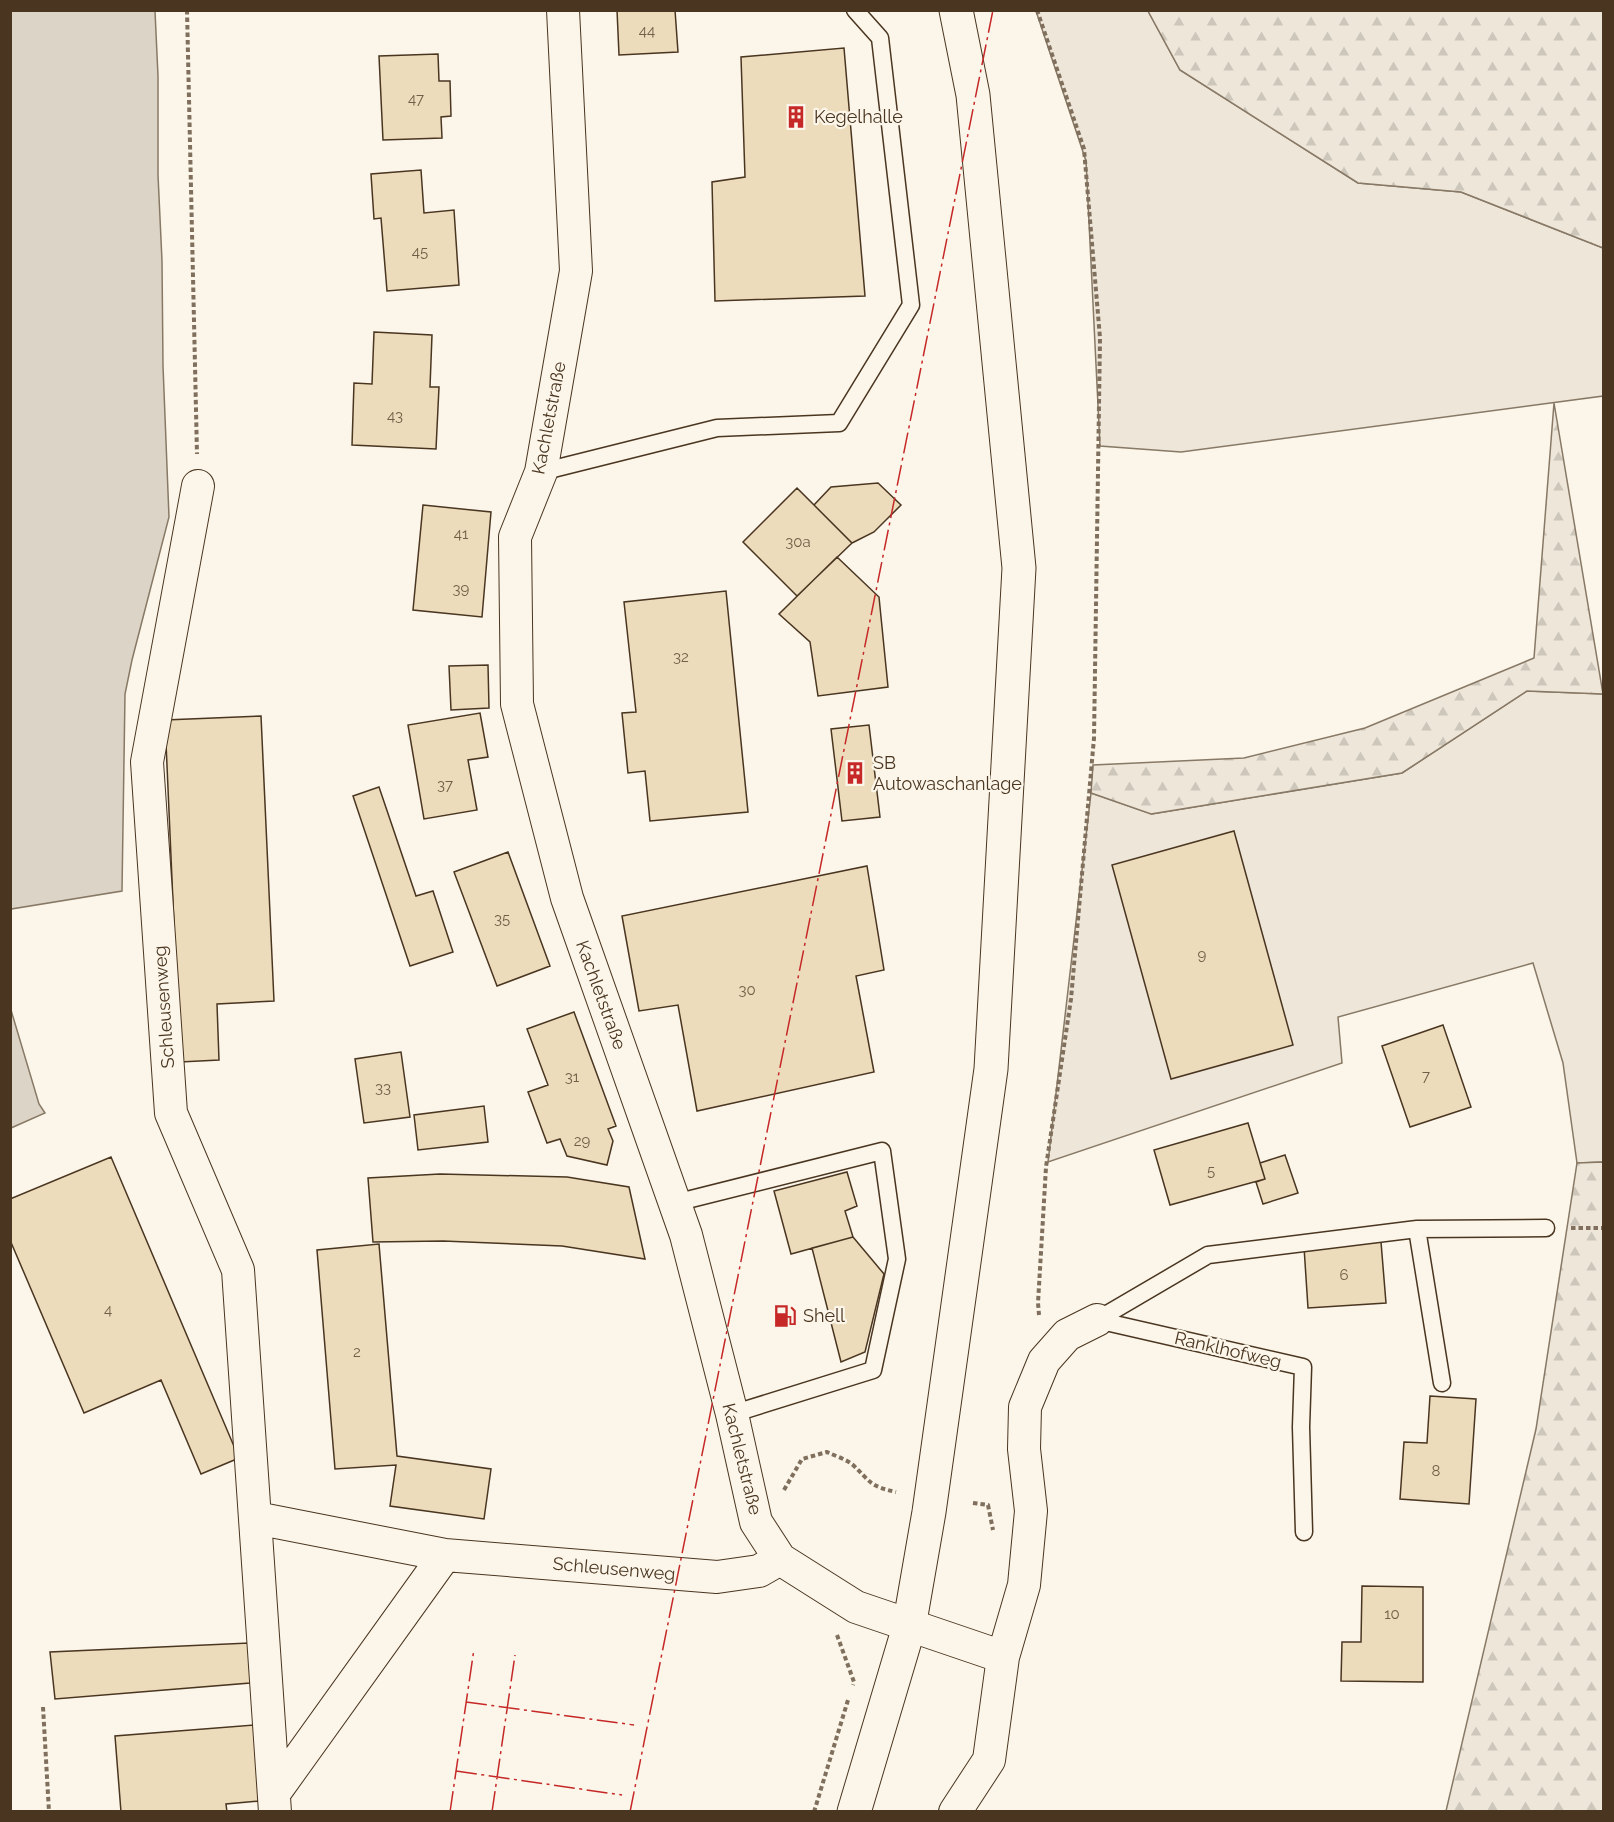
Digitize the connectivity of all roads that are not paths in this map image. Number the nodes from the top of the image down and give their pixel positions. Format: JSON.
{"nodes":[{"id":1,"x":563,"y":10,"type":"edge"},
{"id":2,"x":855,"y":10,"type":"edge"},
{"id":3,"x":957,"y":10,"type":"edge"},
{"id":4,"x":542,"y":472,"type":"junction"},
{"id":5,"x":198,"y":486,"type":"road end"},
{"id":6,"x":675,"y":1203,"type":"junction"},
{"id":7,"x":1546,"y":1228,"type":"road end"},
{"id":8,"x":1417,"y":1229,"type":"junction"},
{"id":9,"x":1097,"y":1320,"type":"junction"},
{"id":10,"x":1442,"y":1383,"type":"dead end"},
{"id":11,"x":732,"y":1414,"type":"junction"},
{"id":12,"x":256,"y":1518,"type":"junction"},
{"id":13,"x":1304,"y":1532,"type":"dead end"},
{"id":14,"x":446,"y":1555,"type":"junction"},
{"id":15,"x":780,"y":1559,"type":"junction"},
{"id":16,"x":909,"y":1627,"type":"junction"},
{"id":17,"x":1003,"y":1658,"type":"junction"},
{"id":18,"x":275,"y":1802,"type":"edge"},
{"id":19,"x":854,"y":1812,"type":"edge"},
{"id":20,"x":955,"y":1812,"type":"edge"}],
"edges":[{"from":1,"to":4,"type":"street","name":"Kachletstraße"},
{"from":2,"to":4,"type":"lane"},
{"from":3,"to":16,"type":"main road"},
{"from":4,"to":6,"type":"street","name":"Kachletstraße"},
{"from":5,"to":12,"type":"street","name":"Schleusenweg"},
{"from":6,"to":11,"type":"street","name":"Kachletstraße"},
{"from":6,"to":11,"type":"lane"},
{"from":7,"to":8,"type":"lane"},
{"from":8,"to":9,"type":"lane"},
{"from":8,"to":10,"type":"lane"},
{"from":9,"to":13,"type":"lane","name":"Ranklhofweg"},
{"from":9,"to":17,"type":"street"},
{"from":11,"to":15,"type":"street","name":"Kachletstraße"},
{"from":12,"to":14,"type":"street","name":"Schleusenweg"},
{"from":12,"to":18,"type":"street","name":"Schleusenweg"},
{"from":14,"to":15,"type":"street","name":"Schleusenweg"},
{"from":14,"to":18,"type":"street","name":"Schleusenweg"},
{"from":15,"to":16,"type":"street","name":"Kachletstraße"},
{"from":16,"to":17,"type":"street","name":"Kachletstraße"},
{"from":16,"to":19,"type":"main road"},
{"from":17,"to":20,"type":"street"}]}
